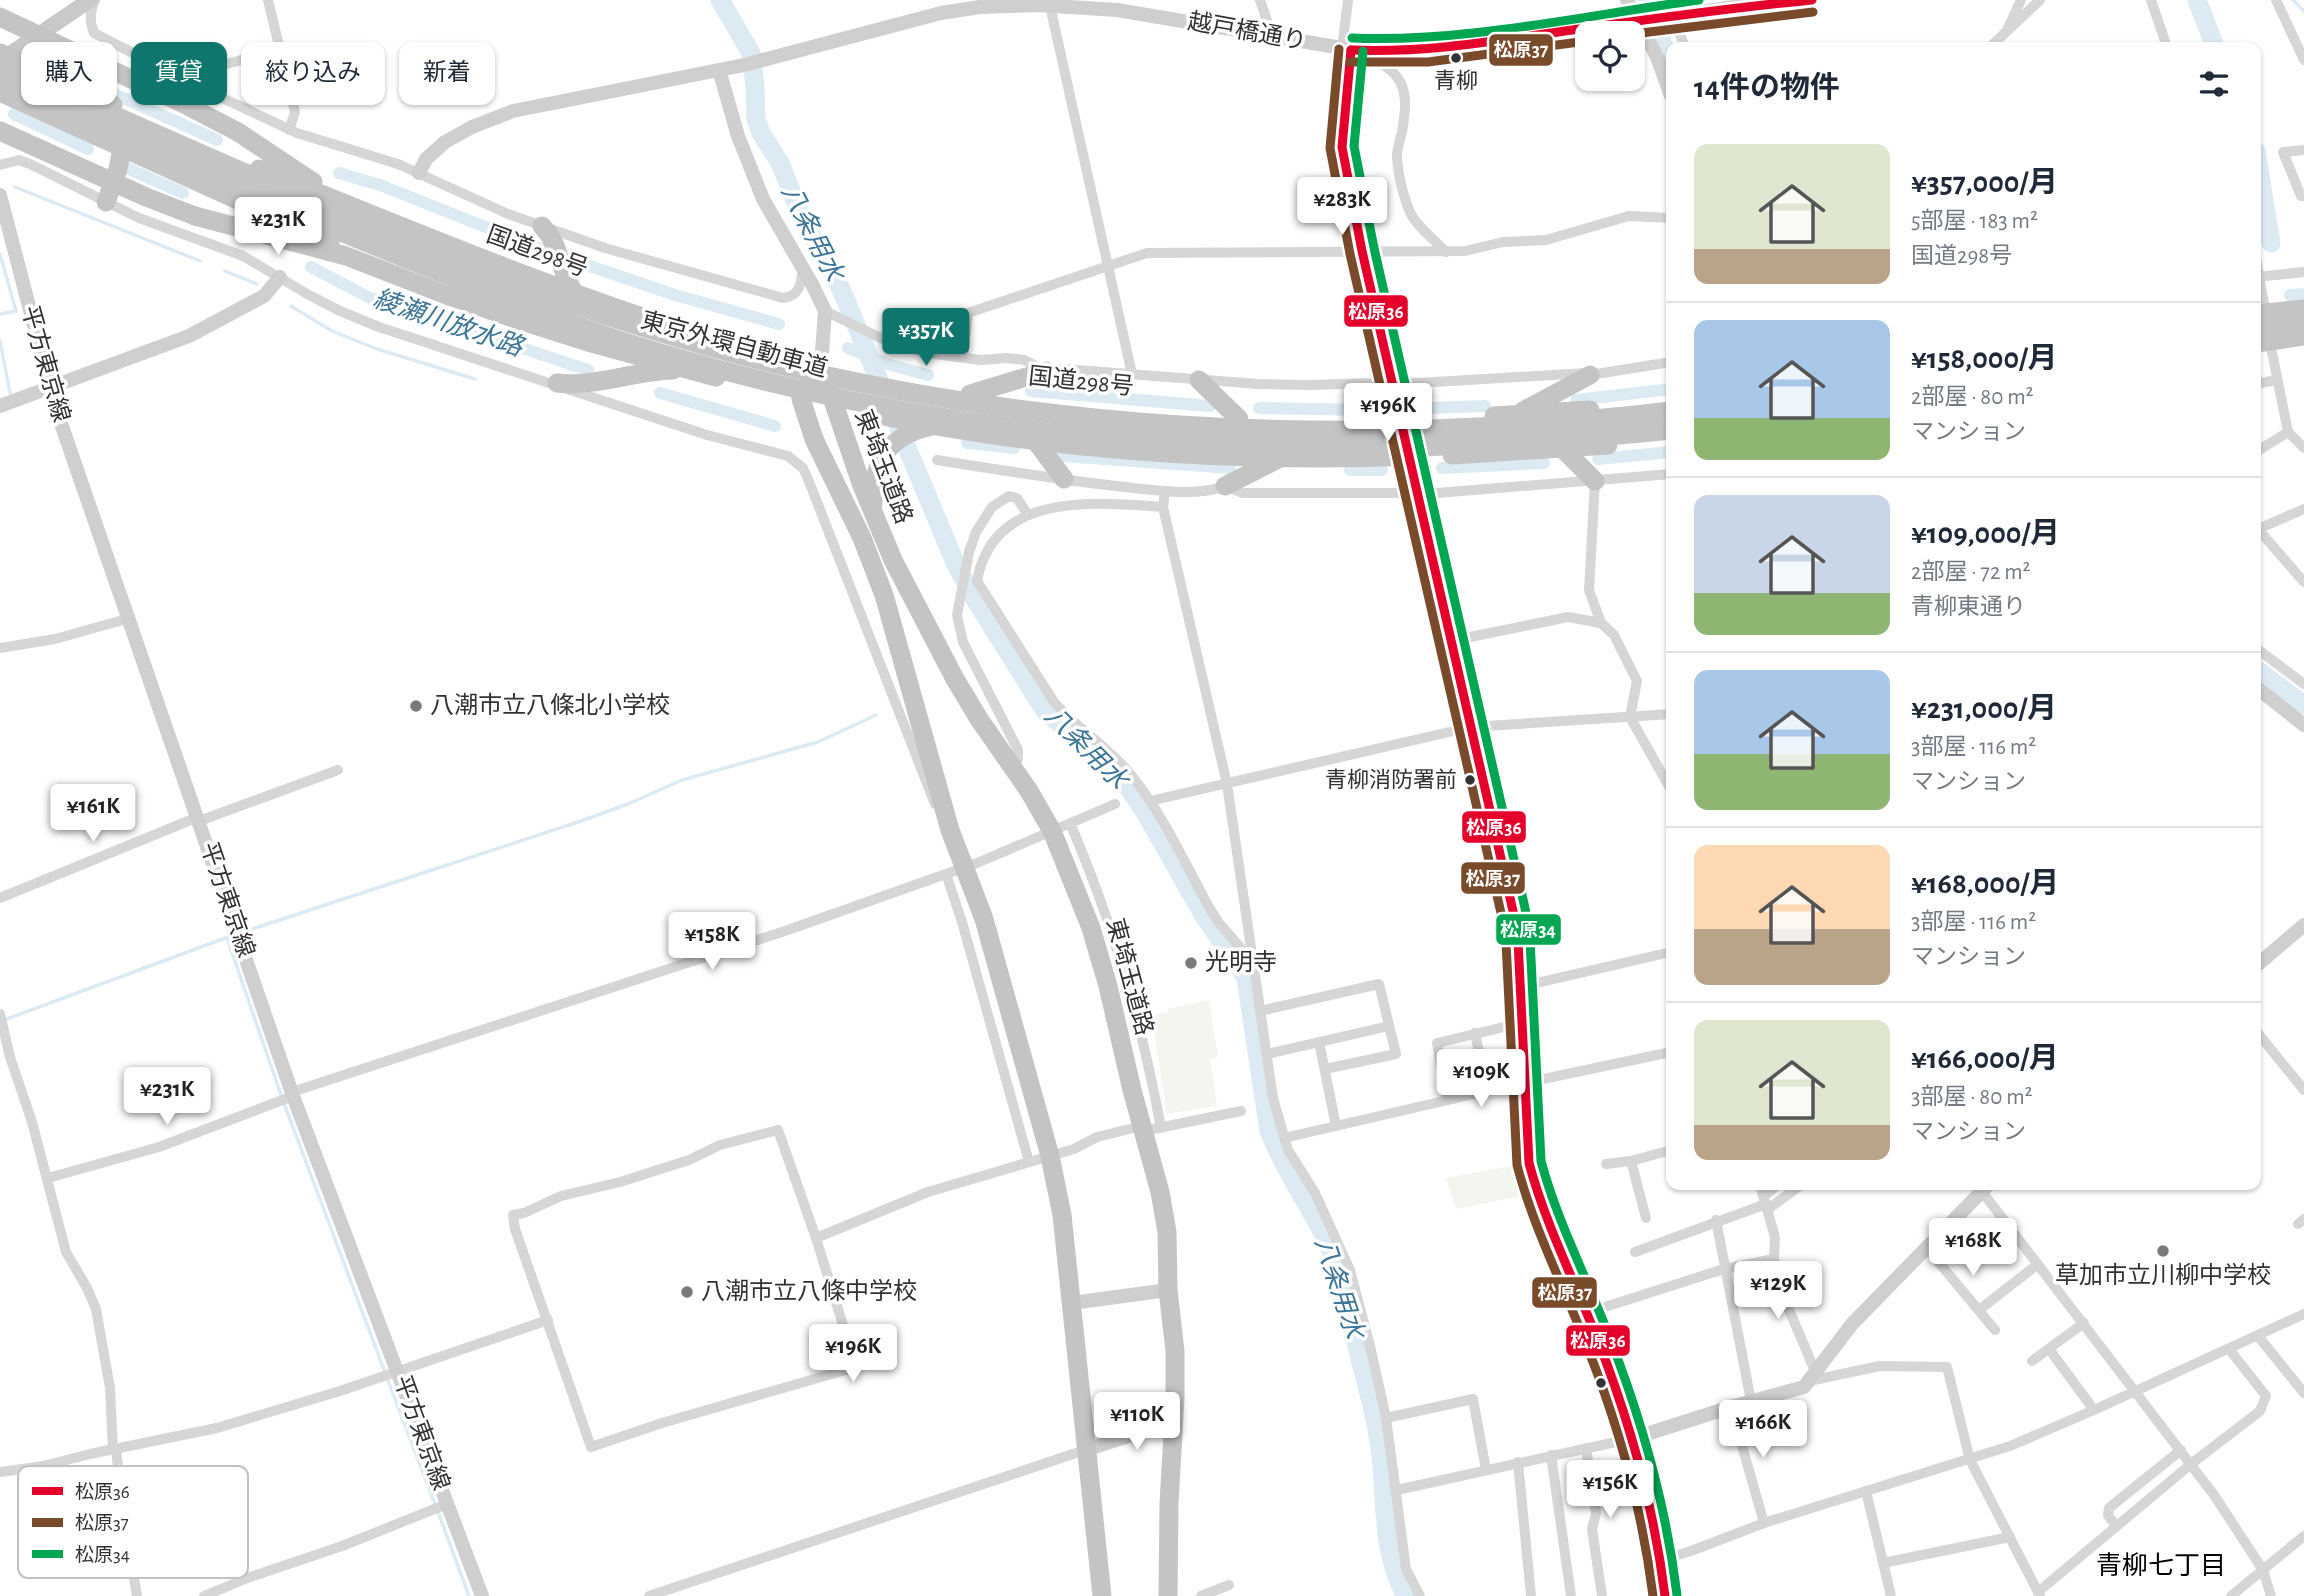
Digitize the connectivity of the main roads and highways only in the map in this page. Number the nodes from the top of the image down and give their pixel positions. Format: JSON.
{"nodes":[{"id":1,"x":93,"y":0,"type":"edge"},
{"id":2,"x":0,"y":18,"type":"edge"},
{"id":3,"x":2,"y":59,"type":"edge"},
{"id":4,"x":0,"y":82,"type":"edge"},
{"id":5,"x":0,"y":92,"type":"edge"},
{"id":6,"x":0,"y":131,"type":"edge"},
{"id":7,"x":122,"y":149,"type":"junction"},
{"id":8,"x":106,"y":202,"type":"road end"},
{"id":9,"x":346,"y":204,"type":"junction"},
{"id":10,"x":542,"y":226,"type":"road end"},
{"id":11,"x":419,"y":285,"type":"junction"},
{"id":12,"x":574,"y":292,"type":"junction"},
{"id":13,"x":2304,"y":309,"type":"edge"},
{"id":14,"x":2261,"y":317,"type":"edge"},
{"id":15,"x":2261,"y":317,"type":"edge"},
{"id":16,"x":2304,"y":318,"type":"edge"},
{"id":17,"x":2304,"y":337,"type":"edge"},
{"id":18,"x":2304,"y":345,"type":"edge"},
{"id":19,"x":2261,"y":348,"type":"edge"},
{"id":20,"x":821,"y":366,"type":"junction"},
{"id":21,"x":688,"y":370,"type":"junction"},
{"id":22,"x":1046,"y":371,"type":"road end"},
{"id":23,"x":1590,"y":375,"type":"road end"},
{"id":24,"x":1199,"y":380,"type":"road end"},
{"id":25,"x":557,"y":383,"type":"road end"},
{"id":26,"x":970,"y":394,"type":"junction"},
{"id":27,"x":801,"y":399,"type":"junction"},
{"id":28,"x":1666,"y":401,"type":"edge"},
{"id":29,"x":834,"y":405,"type":"junction"},
{"id":30,"x":1666,"y":412,"type":"edge"},
{"id":31,"x":1516,"y":415,"type":"junction"},
{"id":32,"x":1239,"y":419,"type":"junction"},
{"id":33,"x":933,"y":426,"type":"junction"},
{"id":34,"x":1666,"y":431,"type":"edge"},
{"id":35,"x":1666,"y":439,"type":"edge"},
{"id":36,"x":1035,"y":440,"type":"junction"},
{"id":37,"x":1563,"y":449,"type":"junction"},
{"id":38,"x":1279,"y":458,"type":"junction"},
{"id":39,"x":1064,"y":479,"type":"road end"},
{"id":40,"x":1595,"y":481,"type":"road end"},
{"id":41,"x":1225,"y":486,"type":"road end"},
{"id":42,"x":873,"y":515,"type":"junction"},
{"id":43,"x":1102,"y":1596,"type":"edge"},
{"id":44,"x":1168,"y":1596,"type":"edge"}],
"edges":[{"from":1,"to":3,"type":"main road"},
{"from":2,"to":9,"type":"highway","name":"国道298号","bridge":true},
{"from":3,"to":9,"type":"highway","name":"国道298号"},
{"from":3,"to":30,"type":"highway","name":"東京外環自動車道","bridge":true},
{"from":4,"to":34,"type":"highway","name":"東京外環自動車道","bridge":true},
{"from":5,"to":7,"type":"highway"},
{"from":6,"to":11,"type":"highway","bridge":true},
{"from":7,"to":8,"type":"highway"},
{"from":7,"to":11,"type":"highway"},
{"from":9,"to":12,"type":"highway","name":"国道298号"},
{"from":10,"to":12,"type":"highway"},
{"from":11,"to":21,"type":"highway"},
{"from":12,"to":20,"type":"highway","name":"国道298号"},
{"from":13,"to":14,"type":"highway"},
{"from":15,"to":16,"type":"highway","bridge":true},
{"from":17,"to":19,"type":"highway","bridge":true},
{"from":18,"to":19,"type":"highway"},
{"from":20,"to":26,"type":"highway","name":"国道298号"},
{"from":20,"to":27,"type":"highway"},
{"from":20,"to":29,"type":"highway","name":"東埼玉道路"},
{"from":21,"to":25,"type":"highway"},
{"from":21,"to":27,"type":"highway"},
{"from":22,"to":26,"type":"highway"},
{"from":23,"to":31,"type":"highway"},
{"from":24,"to":32,"type":"highway"},
{"from":26,"to":32,"type":"highway","name":"国道298号"},
{"from":27,"to":29,"type":"highway"},
{"from":27,"to":43,"type":"highway","name":"東埼玉道路"},
{"from":28,"to":31,"type":"highway","name":"国道298号"},
{"from":29,"to":33,"type":"highway"},
{"from":29,"to":42,"type":"highway","name":"東埼玉道路"},
{"from":31,"to":32,"type":"highway","name":"国道298号"},
{"from":33,"to":36,"type":"highway"},
{"from":33,"to":42,"type":"highway"},
{"from":35,"to":37,"type":"highway"},
{"from":36,"to":38,"type":"highway"},
{"from":36,"to":39,"type":"highway"},
{"from":37,"to":38,"type":"highway"},
{"from":37,"to":40,"type":"highway"},
{"from":38,"to":41,"type":"highway"},
{"from":42,"to":44,"type":"highway","name":"東埼玉道路"}]}
